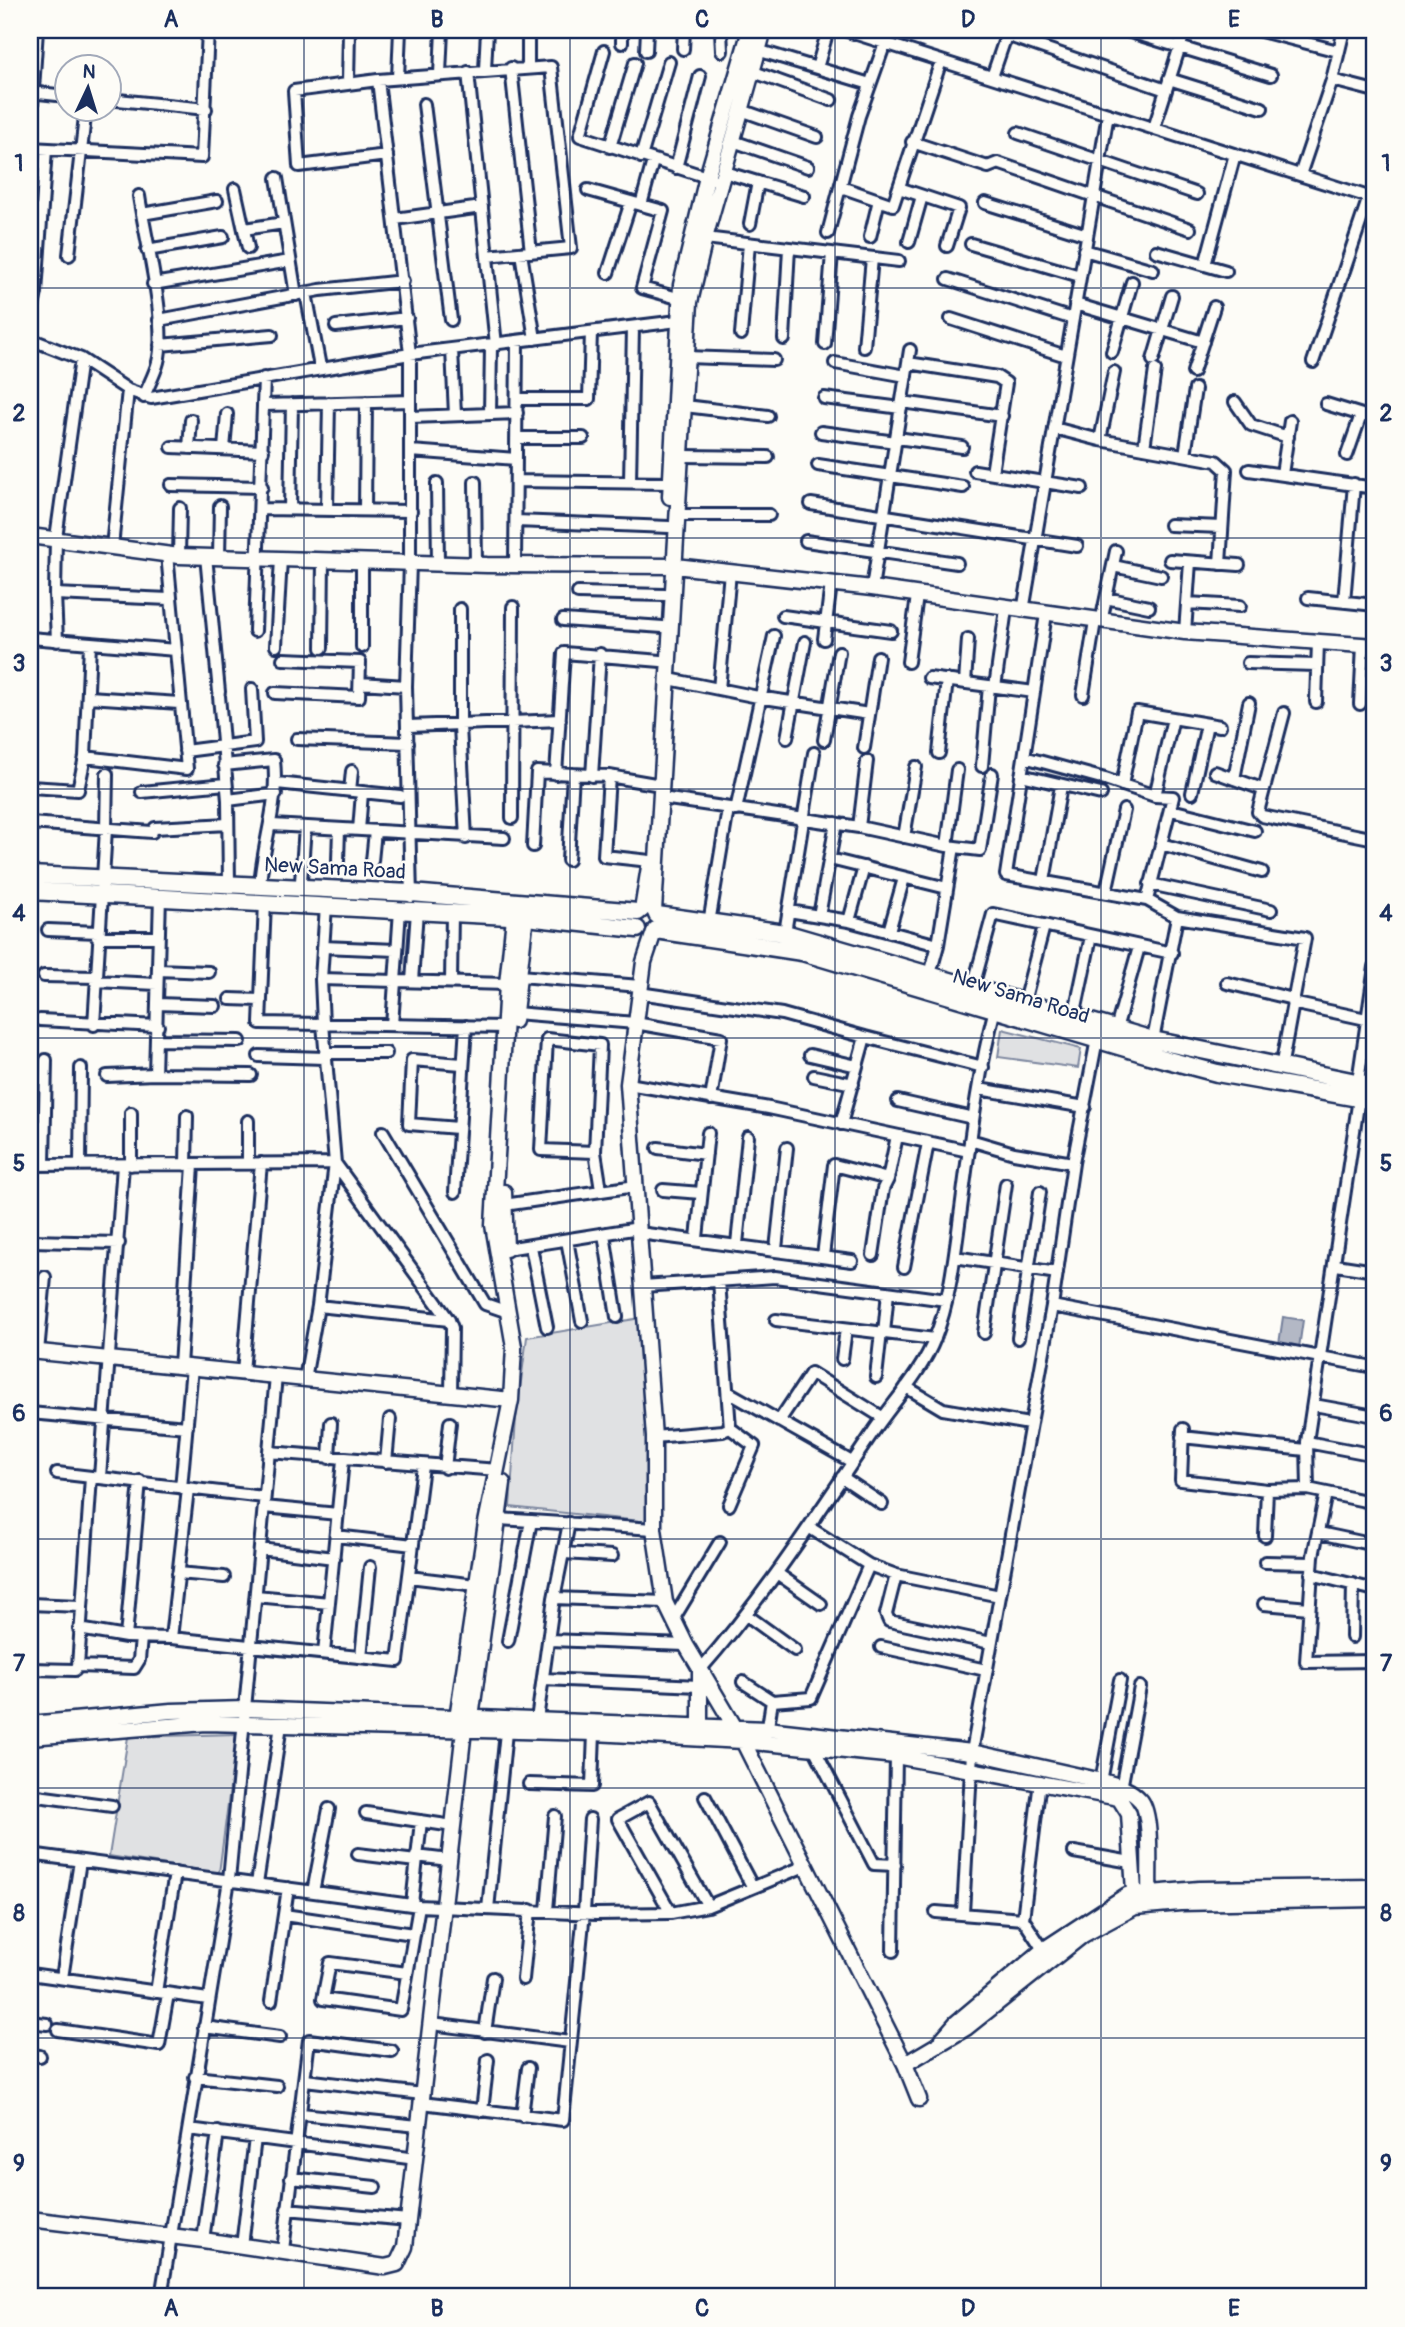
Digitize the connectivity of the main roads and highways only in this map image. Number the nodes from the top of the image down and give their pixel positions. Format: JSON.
{"nodes":[{"id":1,"x":30,"y":874,"type":"edge"},
{"id":2,"x":102,"y":887,"type":"junction"},
{"id":3,"x":30,"y":891,"type":"edge"},
{"id":4,"x":521,"y":909,"type":"junction"},
{"id":5,"x":647,"y":921,"type":"junction"},
{"id":6,"x":783,"y":940,"type":"junction"},
{"id":7,"x":997,"y":1002,"type":"junction"},
{"id":8,"x":1099,"y":1032,"type":"junction"},
{"id":9,"x":1375,"y":1086,"type":"edge"},
{"id":10,"x":1357,"y":1092,"type":"junction"},
{"id":11,"x":1375,"y":1101,"type":"edge"}],
"edges":[{"from":1,"to":2,"type":"main road","name":"New Sama Road"},
{"from":2,"to":3,"type":"main road","name":"New Sama Road"},
{"from":2,"to":4,"type":"main road","name":"New Sama Road"},
{"from":2,"to":4,"type":"main road","name":"New Sama Road"},
{"from":4,"to":5,"type":"main road","name":"New Sama Road"},
{"from":5,"to":6,"type":"main road","name":"New Sama Road"},
{"from":5,"to":6,"type":"main road","name":"New Sama Road"},
{"from":6,"to":7,"type":"main road","name":"New Sama Road"},
{"from":6,"to":7,"type":"main road","name":"New Sama Road"},
{"from":7,"to":8,"type":"main road","name":"New Sama Road"},
{"from":7,"to":8,"type":"main road","name":"New Sama Road"},
{"from":8,"to":10,"type":"main road","name":"New Sama Road"},
{"from":8,"to":10,"type":"main road","name":"New Sama Road"},
{"from":9,"to":10,"type":"main road","name":"New Sama Road"},
{"from":10,"to":11,"type":"main road","name":"New Sama Road"}]}
